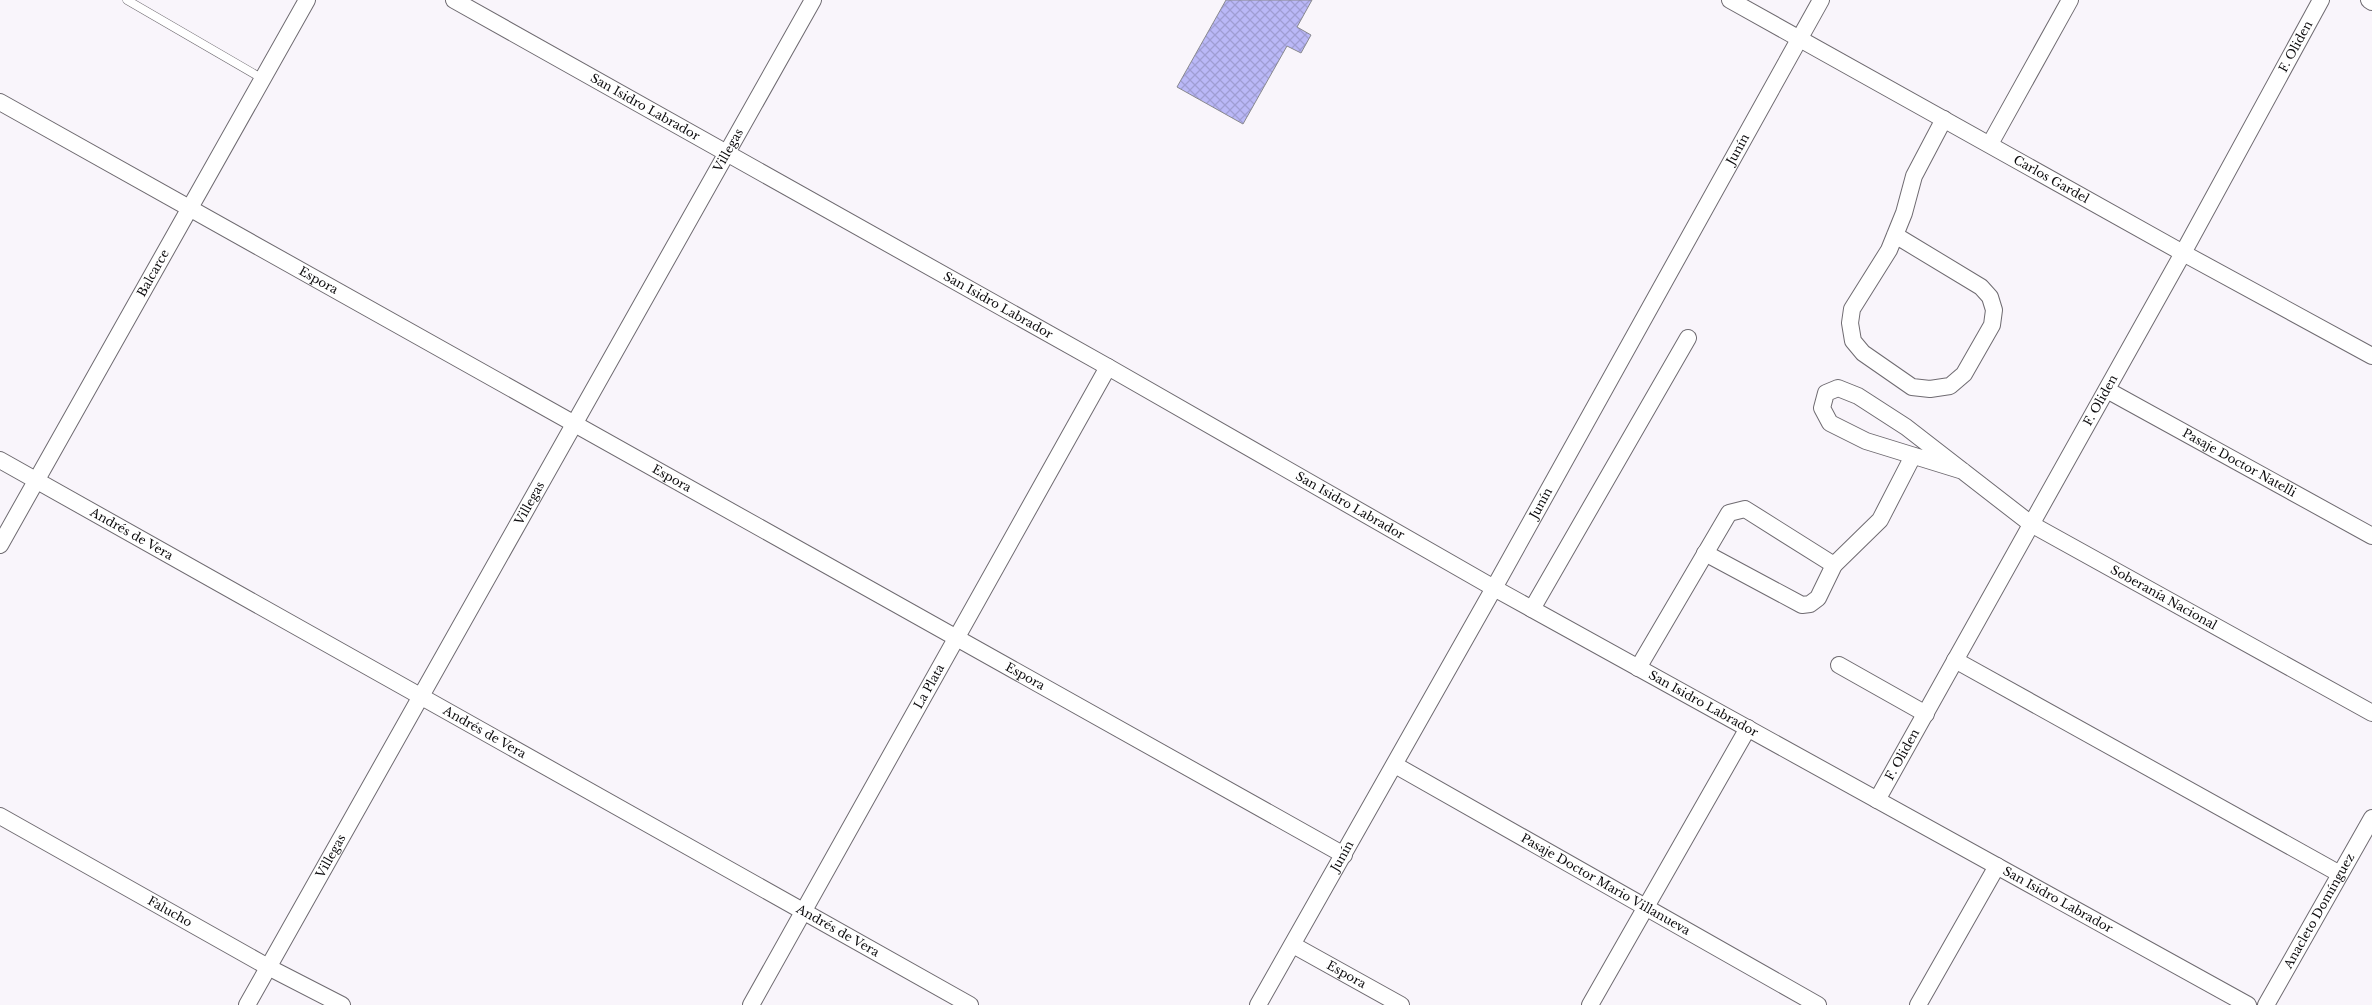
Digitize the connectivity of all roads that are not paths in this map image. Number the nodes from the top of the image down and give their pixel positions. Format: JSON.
{"nodes":[{"id":1,"x":127,"y":0,"type":"edge"},
{"id":2,"x":307,"y":0,"type":"edge"},
{"id":3,"x":454,"y":0,"type":"edge"},
{"id":4,"x":813,"y":0,"type":"edge"},
{"id":5,"x":1730,"y":0,"type":"edge"},
{"id":6,"x":1821,"y":0,"type":"edge"},
{"id":7,"x":2070,"y":0,"type":"edge"},
{"id":8,"x":2322,"y":0,"type":"edge"},
{"id":9,"x":1800,"y":39,"type":"junction"},
{"id":10,"x":263,"y":79,"type":"junction"},
{"id":11,"x":0,"y":102,"type":"edge"},
{"id":12,"x":1944,"y":119,"type":"junction"},
{"id":13,"x":1990,"y":144,"type":"junction"},
{"id":14,"x":727,"y":153,"type":"junction"},
{"id":15,"x":190,"y":209,"type":"junction"},
{"id":16,"x":1895,"y":234,"type":"junction"},
{"id":17,"x":2183,"y":253,"type":"junction"},
{"id":18,"x":1688,"y":338,"type":"dead end"},
{"id":19,"x":2372,"y":356,"type":"edge"},
{"id":20,"x":1108,"y":367,"type":"junction"},
{"id":21,"x":2107,"y":390,"type":"junction"},
{"id":22,"x":574,"y":424,"type":"junction"},
{"id":23,"x":1913,"y":456,"type":"junction"},
{"id":24,"x":0,"y":460,"type":"edge"},
{"id":25,"x":1963,"y":471,"type":"junction"},
{"id":26,"x":36,"y":481,"type":"junction"},
{"id":27,"x":2032,"y":524,"type":"junction"},
{"id":28,"x":2372,"y":536,"type":"edge"},
{"id":29,"x":0,"y":546,"type":"edge"},
{"id":30,"x":1705,"y":553,"type":"junction"},
{"id":31,"x":1834,"y":565,"type":"junction"},
{"id":32,"x":1494,"y":588,"type":"junction"},
{"id":33,"x":1532,"y":609,"type":"junction"},
{"id":34,"x":956,"y":638,"type":"junction"},
{"id":35,"x":1956,"y":660,"type":"junction"},
{"id":36,"x":1839,"y":665,"type":"dead end"},
{"id":37,"x":1638,"y":668,"type":"junction"},
{"id":38,"x":420,"y":696,"type":"junction"},
{"id":39,"x":2372,"y":713,"type":"edge"},
{"id":40,"x":1926,"y":714,"type":"junction"},
{"id":41,"x":1748,"y":728,"type":"junction"},
{"id":42,"x":1395,"y":765,"type":"junction"},
{"id":43,"x":1878,"y":800,"type":"junction"},
{"id":44,"x":0,"y":816,"type":"edge"},
{"id":45,"x":2372,"y":818,"type":"edge"},
{"id":46,"x":1344,"y":855,"type":"junction"},
{"id":47,"x":1997,"y":866,"type":"junction"},
{"id":48,"x":2340,"y":874,"type":"junction"},
{"id":49,"x":1645,"y":907,"type":"junction"},
{"id":50,"x":803,"y":911,"type":"junction"},
{"id":51,"x":1293,"y":945,"type":"junction"},
{"id":52,"x":268,"y":967,"type":"junction"},
{"id":53,"x":247,"y":1005,"type":"edge"},
{"id":54,"x":342,"y":1005,"type":"edge"},
{"id":55,"x":751,"y":1005,"type":"edge"},
{"id":56,"x":970,"y":1005,"type":"edge"},
{"id":57,"x":1258,"y":1005,"type":"edge"},
{"id":58,"x":1401,"y":1005,"type":"edge"},
{"id":59,"x":1590,"y":1005,"type":"edge"},
{"id":60,"x":1818,"y":1005,"type":"edge"},
{"id":61,"x":1918,"y":1005,"type":"edge"},
{"id":62,"x":2248,"y":1005,"type":"edge"},
{"id":63,"x":2266,"y":1005,"type":"edge"}],
"edges":[{"from":1,"to":10,"type":"lane"},
{"from":2,"to":10,"type":"street","name":"Balcarce"},
{"from":3,"to":14,"type":"street","name":"San Isidro Labrador"},
{"from":4,"to":14,"type":"street","name":"Villegas"},
{"from":5,"to":9,"type":"street","name":"Carlos Gardel"},
{"from":6,"to":9,"type":"street","name":"Junín"},
{"from":7,"to":13,"type":"street"},
{"from":8,"to":17,"type":"street","name":"F. Oliden"},
{"from":9,"to":12,"type":"street","name":"Carlos Gardel"},
{"from":9,"to":32,"type":"street","name":"Junín"},
{"from":10,"to":15,"type":"street","name":"Balcarce"},
{"from":11,"to":15,"type":"street","name":"Espora"},
{"from":12,"to":13,"type":"street","name":"Carlos Gardel"},
{"from":12,"to":16,"type":"street"},
{"from":13,"to":17,"type":"street","name":"Carlos Gardel"},
{"from":14,"to":20,"type":"street","name":"San Isidro Labrador"},
{"from":14,"to":22,"type":"street","name":"Villegas"},
{"from":15,"to":22,"type":"street","name":"Espora"},
{"from":15,"to":26,"type":"street","name":"Balcarce"},
{"from":16,"to":16,"type":"street"},
{"from":17,"to":19,"type":"street","name":"Carlos Gardel"},
{"from":17,"to":21,"type":"street","name":"F. Oliden"},
{"from":18,"to":33,"type":"street"},
{"from":20,"to":32,"type":"street","name":"San Isidro Labrador"},
{"from":20,"to":34,"type":"street","name":"La Plata"},
{"from":21,"to":27,"type":"street","name":"F. Oliden"},
{"from":21,"to":28,"type":"street","name":"Pasaje Doctor Natelli"},
{"from":22,"to":34,"type":"street","name":"Espora"},
{"from":22,"to":38,"type":"street","name":"Villegas"},
{"from":23,"to":25,"type":"street","name":"Soberanía Nacional"},
{"from":23,"to":25,"type":"street","name":"Soberanía Nacional"},
{"from":23,"to":31,"type":"street"},
{"from":24,"to":26,"type":"street","name":"Andrés de Vera"},
{"from":25,"to":27,"type":"street","name":"Soberanía Nacional"},
{"from":26,"to":29,"type":"street","name":"Balcarce"},
{"from":26,"to":38,"type":"street","name":"Andrés de Vera"},
{"from":27,"to":35,"type":"street","name":"F. Oliden"},
{"from":27,"to":39,"type":"street","name":"Soberanía Nacional"},
{"from":30,"to":31,"type":"street"},
{"from":30,"to":31,"type":"street"},
{"from":30,"to":37,"type":"street"},
{"from":32,"to":33,"type":"street","name":"San Isidro Labrador"},
{"from":32,"to":42,"type":"street","name":"Junín"},
{"from":33,"to":37,"type":"street","name":"San Isidro Labrador"},
{"from":34,"to":46,"type":"street","name":"Espora"},
{"from":34,"to":50,"type":"street","name":"La Plata"},
{"from":35,"to":40,"type":"street","name":"F. Oliden"},
{"from":35,"to":48,"type":"street"},
{"from":36,"to":40,"type":"street"},
{"from":37,"to":41,"type":"street","name":"San Isidro Labrador"},
{"from":38,"to":50,"type":"street","name":"Andrés de Vera"},
{"from":38,"to":52,"type":"street","name":"Villegas"},
{"from":40,"to":43,"type":"street","name":"F. Oliden"},
{"from":41,"to":43,"type":"street","name":"San Isidro Labrador"},
{"from":41,"to":49,"type":"street"},
{"from":42,"to":46,"type":"street","name":"Junín"},
{"from":42,"to":49,"type":"street","name":"Pasaje Doctor Mario Villanueva"},
{"from":43,"to":47,"type":"street","name":"San Isidro Labrador"},
{"from":44,"to":52,"type":"street","name":"Falucho"},
{"from":45,"to":48,"type":"street","name":"Anacleto Domínguez"},
{"from":46,"to":51,"type":"street","name":"Junín"},
{"from":47,"to":61,"type":"street"},
{"from":47,"to":62,"type":"street","name":"San Isidro Labrador"},
{"from":48,"to":63,"type":"street","name":"Anacleto Domínguez"},
{"from":49,"to":59,"type":"street"},
{"from":49,"to":60,"type":"street","name":"Pasaje Doctor Mario Villanueva"},
{"from":50,"to":55,"type":"street","name":"La Plata"},
{"from":50,"to":56,"type":"street","name":"Andrés de Vera"},
{"from":51,"to":57,"type":"street","name":"Junín"},
{"from":51,"to":58,"type":"street","name":"Espora"},
{"from":52,"to":53,"type":"street","name":"Villegas"},
{"from":52,"to":54,"type":"street","name":"Falucho"}]}
